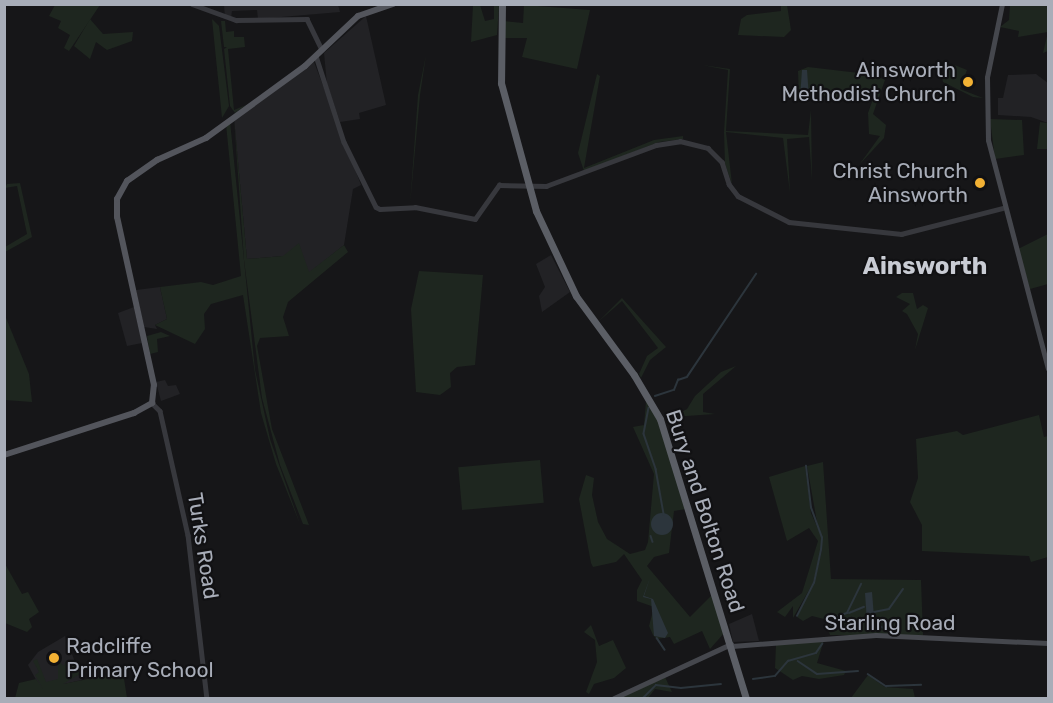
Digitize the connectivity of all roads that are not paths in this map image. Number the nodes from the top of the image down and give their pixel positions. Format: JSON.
{"nodes":[{"id":1,"x":192,"y":4,"type":"edge"},
{"id":2,"x":393,"y":4,"type":"edge"},
{"id":3,"x":502,"y":4,"type":"edge"},
{"id":4,"x":1002,"y":4,"type":"edge"},
{"id":5,"x":324,"y":49,"type":"junction"},
{"id":6,"x":316,"y":56,"type":"junction"},
{"id":7,"x":528,"y":186,"type":"junction"},
{"id":8,"x":1003,"y":208,"type":"junction"},
{"id":9,"x":1048,"y":368,"type":"edge"},
{"id":10,"x":152,"y":403,"type":"junction"},
{"id":11,"x":4,"y":455,"type":"edge"},
{"id":12,"x":1048,"y":643,"type":"edge"},
{"id":13,"x":732,"y":645,"type":"junction"},
{"id":14,"x":207,"y":699,"type":"edge"},
{"id":15,"x":614,"y":699,"type":"edge"},
{"id":16,"x":746,"y":699,"type":"edge"}],
"edges":[{"from":1,"to":5,"type":"street"},
{"from":2,"to":5,"type":"main road"},
{"from":3,"to":7,"type":"highway","name":"Bury and Bolton Road"},
{"from":4,"to":8,"type":"main road"},
{"from":5,"to":6,"type":"main road"},
{"from":6,"to":7,"type":"street"},
{"from":6,"to":10,"type":"main road"},
{"from":7,"to":8,"type":"street"},
{"from":7,"to":13,"type":"highway","name":"Bury and Bolton Road"},
{"from":8,"to":9,"type":"main road"},
{"from":10,"to":11,"type":"main road"},
{"from":10,"to":14,"type":"street","name":"Turks Road"},
{"from":12,"to":13,"type":"main road","name":"Starling Road"},
{"from":13,"to":15,"type":"main road"},
{"from":13,"to":16,"type":"highway","name":"Bury and Bolton Road"}]}
